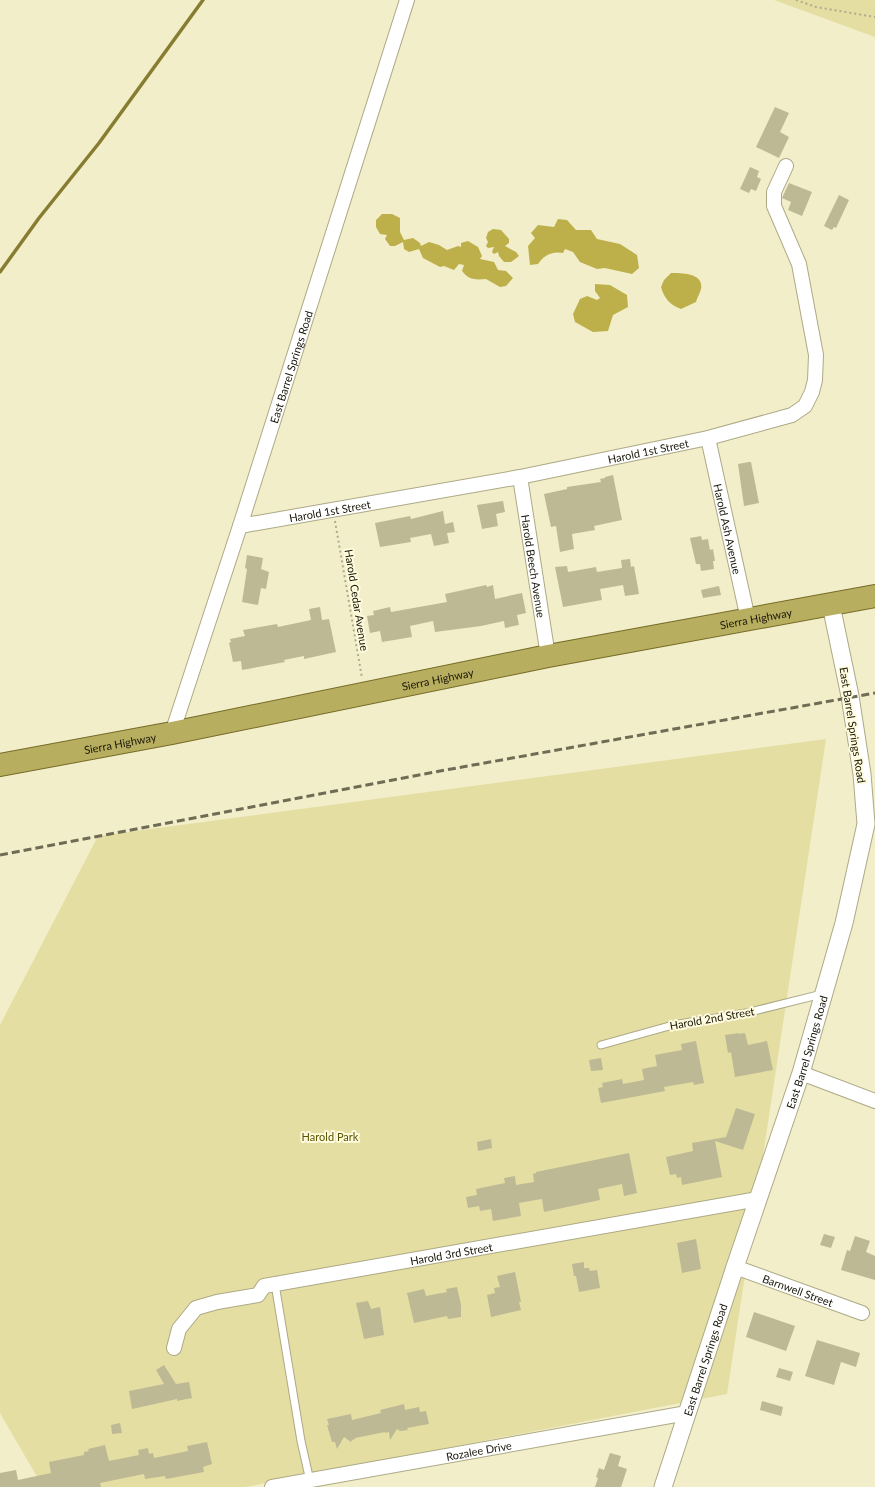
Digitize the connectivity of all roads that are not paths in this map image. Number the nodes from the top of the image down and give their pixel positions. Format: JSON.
{"nodes":[{"id":1,"x":407,"y":0,"type":"edge"},
{"id":2,"x":786,"y":166,"type":"dead end"},
{"id":3,"x":708,"y":438,"type":"junction"},
{"id":4,"x":520,"y":477,"type":"junction"},
{"id":5,"x":240,"y":526,"type":"junction"},
{"id":6,"x":875,"y":596,"type":"edge"},
{"id":7,"x":831,"y":604,"type":"junction"},
{"id":8,"x":748,"y":619,"type":"junction"},
{"id":9,"x":548,"y":656,"type":"junction"},
{"id":10,"x":172,"y":733,"type":"junction"},
{"id":11,"x":0,"y":765,"type":"edge"},
{"id":12,"x":824,"y":994,"type":"junction"},
{"id":13,"x":601,"y":1045,"type":"dead end"},
{"id":14,"x":801,"y":1073,"type":"junction"},
{"id":15,"x":875,"y":1101,"type":"edge"},
{"id":16,"x":758,"y":1199,"type":"junction"},
{"id":17,"x":734,"y":1267,"type":"junction"},
{"id":18,"x":275,"y":1284,"type":"junction"},
{"id":19,"x":862,"y":1312,"type":"dead end"},
{"id":20,"x":174,"y":1348,"type":"dead end"},
{"id":21,"x":687,"y":1414,"type":"junction"},
{"id":22,"x":311,"y":1484,"type":"edge"},
{"id":23,"x":272,"y":1487,"type":"edge"},
{"id":24,"x":663,"y":1487,"type":"edge"}],
"edges":[{"from":1,"to":5,"type":"street","name":"East Barrel Springs Road"},
{"from":2,"to":3,"type":"street","name":"Harold 1st Street"},
{"from":3,"to":4,"type":"street","name":"Harold 1st Street"},
{"from":3,"to":8,"type":"street","name":"Harold Ash Avenue"},
{"from":4,"to":5,"type":"street","name":"Harold 1st Street"},
{"from":4,"to":9,"type":"street","name":"Harold Beech Avenue"},
{"from":5,"to":10,"type":"street","name":"East Barrel Springs Road"},
{"from":6,"to":7,"type":"highway","name":"Sierra Highway"},
{"from":7,"to":8,"type":"highway","name":"Sierra Highway"},
{"from":7,"to":12,"type":"street","name":"East Barrel Springs Road"},
{"from":8,"to":9,"type":"highway","name":"Sierra Highway"},
{"from":9,"to":10,"type":"highway","name":"Sierra Highway"},
{"from":10,"to":11,"type":"highway","name":"Sierra Highway"},
{"from":12,"to":13,"type":"lane","name":"Harold 2nd Street"},
{"from":12,"to":14,"type":"street","name":"East Barrel Springs Road"},
{"from":14,"to":15,"type":"street"},
{"from":14,"to":16,"type":"street","name":"East Barrel Springs Road"},
{"from":16,"to":17,"type":"street","name":"East Barrel Springs Road"},
{"from":16,"to":18,"type":"street","name":"Harold 3rd Street"},
{"from":17,"to":19,"type":"street","name":"Barnwell Street"},
{"from":17,"to":21,"type":"street","name":"East Barrel Springs Road"},
{"from":18,"to":20,"type":"street","name":"Harold 3rd Street"},
{"from":18,"to":22,"type":"lane"},
{"from":21,"to":22,"type":"street","name":"Rozalee Drive"},
{"from":21,"to":24,"type":"street","name":"East Barrel Springs Road"},
{"from":22,"to":23,"type":"street","name":"Rozalee Drive"}]}
